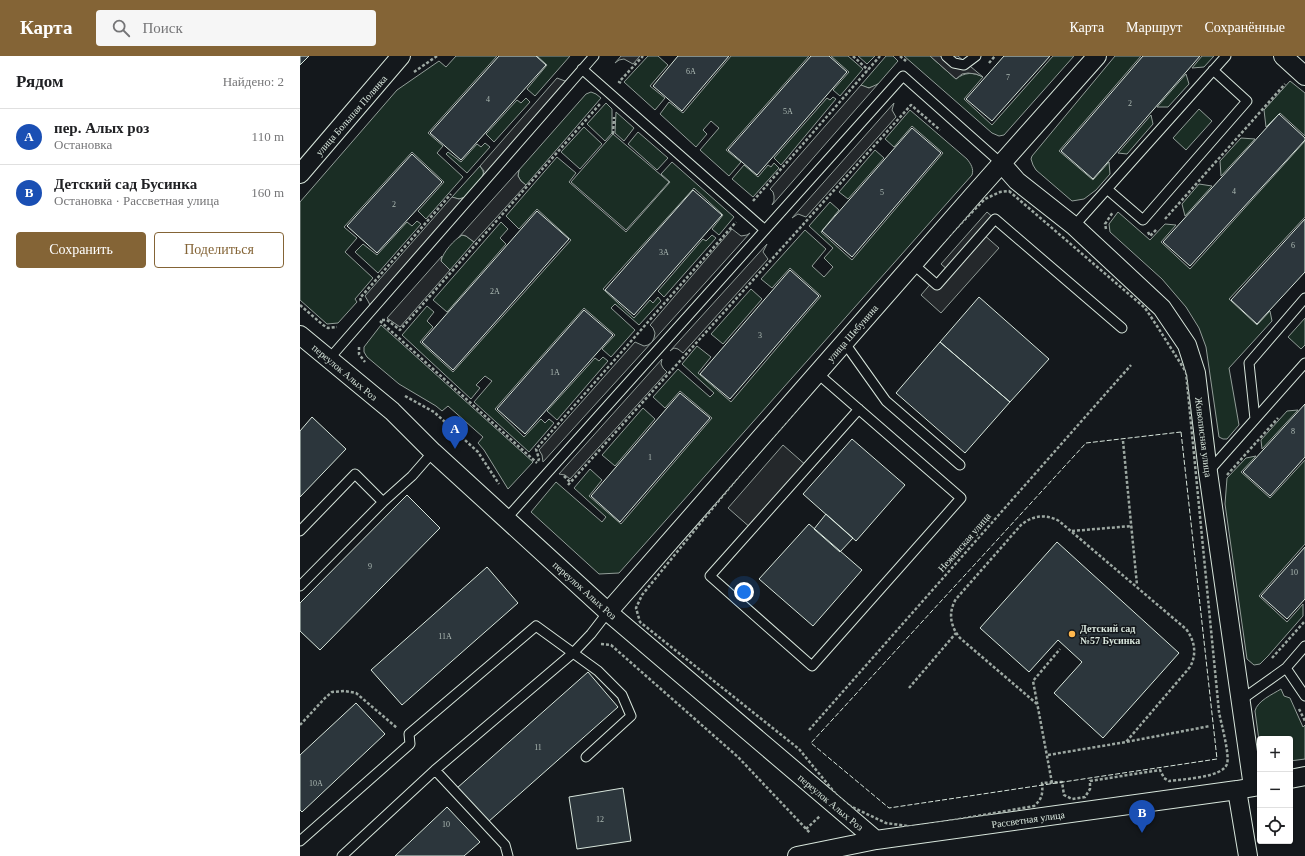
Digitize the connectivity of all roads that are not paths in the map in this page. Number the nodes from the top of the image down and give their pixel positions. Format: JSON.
{"nodes":[{"id":1,"x":401,"y":56,"type":"edge"},
{"id":2,"x":594,"y":56,"type":"edge"},
{"id":3,"x":946,"y":56,"type":"edge"},
{"id":4,"x":976,"y":56,"type":"edge"},
{"id":5,"x":1097,"y":56,"type":"edge"},
{"id":6,"x":1226,"y":56,"type":"edge"},
{"id":7,"x":1283,"y":56,"type":"edge"},
{"id":8,"x":582,"y":69,"type":"junction"},
{"id":9,"x":1214,"y":70,"type":"junction"},
{"id":10,"x":1305,"y":76,"type":"edge"},
{"id":11,"x":1002,"y":164,"type":"junction"},
{"id":12,"x":300,"y":174,"type":"edge"},
{"id":13,"x":1107,"y":189,"type":"junction"},
{"id":14,"x":1074,"y":226,"type":"junction"},
{"id":15,"x":765,"y":230,"type":"junction"},
{"id":16,"x":915,"y":266,"type":"junction"},
{"id":17,"x":1305,"y":298,"type":"edge"},
{"id":18,"x":1122,"y":328,"type":"dead end"},
{"id":19,"x":300,"y":334,"type":"edge"},
{"id":20,"x":846,"y":345,"type":"junction"},
{"id":21,"x":329,"y":359,"type":"junction"},
{"id":22,"x":1305,"y":363,"type":"edge"},
{"id":23,"x":820,"y":375,"type":"junction"},
{"id":24,"x":859,"y":409,"type":"junction"},
{"id":25,"x":1255,"y":419,"type":"junction"},
{"id":26,"x":433,"y":452,"type":"junction"},
{"id":27,"x":960,"y":465,"type":"dead end"},
{"id":28,"x":1216,"y":476,"type":"junction"},
{"id":29,"x":383,"y":502,"type":"junction"},
{"id":30,"x":506,"y":520,"type":"junction"},
{"id":31,"x":300,"y":531,"type":"edge"},
{"id":32,"x":300,"y":586,"type":"edge"},
{"id":33,"x":608,"y":612,"type":"junction"},
{"id":34,"x":1305,"y":646,"type":"edge"},
{"id":35,"x":573,"y":653,"type":"junction"},
{"id":36,"x":1286,"y":668,"type":"junction"},
{"id":37,"x":1305,"y":696,"type":"edge"},
{"id":38,"x":1241,"y":700,"type":"junction"},
{"id":39,"x":586,"y":757,"type":"dead end"},
{"id":40,"x":435,"y":770,"type":"junction"},
{"id":41,"x":1305,"y":776,"type":"edge"},
{"id":42,"x":1293,"y":778,"type":"edge"},
{"id":43,"x":1250,"y":787,"type":"edge"},
{"id":44,"x":876,"y":840,"type":"junction"},
{"id":45,"x":300,"y":841,"type":"edge"},
{"id":46,"x":802,"y":855,"type":"edge"},
{"id":47,"x":342,"y":856,"type":"edge"},
{"id":48,"x":508,"y":856,"type":"edge"},
{"id":49,"x":1248,"y":856,"type":"edge"}],
"edges":[{"from":1,"to":12,"type":"street","name":"улица Большая Полянка"},
{"from":2,"to":8,"type":"lane"},
{"from":3,"to":4,"type":"lane"},
{"from":5,"to":11,"type":"street","name":"улица Шебунина"},
{"from":6,"to":9,"type":"lane"},
{"from":7,"to":10,"type":"street"},
{"from":8,"to":15,"type":"lane"},
{"from":8,"to":21,"type":"lane"},
{"from":9,"to":13,"type":"lane"},
{"from":9,"to":13,"type":"lane"},
{"from":11,"to":14,"type":"street","name":"Живописная улица"},
{"from":11,"to":15,"type":"lane"},
{"from":11,"to":16,"type":"street","name":"улица Шебунина"},
{"from":13,"to":14,"type":"lane"},
{"from":14,"to":28,"type":"street","name":"Живописная улица"},
{"from":15,"to":30,"type":"lane"},
{"from":16,"to":18,"type":"lane"},
{"from":16,"to":20,"type":"street","name":"улица Шебунина"},
{"from":17,"to":25,"type":"lane"},
{"from":19,"to":21,"type":"street","name":"переулок Алых Роз"},
{"from":20,"to":23,"type":"street","name":"улица Шебунина"},
{"from":20,"to":27,"type":"lane"},
{"from":21,"to":26,"type":"street","name":"переулок Алых Роз"},
{"from":22,"to":25,"type":"lane"},
{"from":23,"to":24,"type":"lane"},
{"from":23,"to":33,"type":"street","name":"улица Шебунина"},
{"from":24,"to":24,"type":"lane"},
{"from":25,"to":28,"type":"lane"},
{"from":26,"to":29,"type":"lane"},
{"from":26,"to":30,"type":"street","name":"переулок Алых Роз"},
{"from":28,"to":38,"type":"street","name":"Живописная улица"},
{"from":29,"to":31,"type":"lane"},
{"from":29,"to":32,"type":"lane"},
{"from":30,"to":33,"type":"street","name":"переулок Алых Роз"},
{"from":33,"to":35,"type":"lane"},
{"from":33,"to":44,"type":"street","name":"переулок Алых Роз"},
{"from":34,"to":36,"type":"lane"},
{"from":35,"to":39,"type":"lane"},
{"from":35,"to":40,"type":"lane"},
{"from":35,"to":45,"type":"lane"},
{"from":36,"to":37,"type":"lane"},
{"from":36,"to":38,"type":"lane"},
{"from":38,"to":43,"type":"street","name":"Живописная улица"},
{"from":40,"to":47,"type":"lane"},
{"from":40,"to":48,"type":"lane"},
{"from":41,"to":42,"type":"street"},
{"from":43,"to":44,"type":"street","name":"Рассветная улица"},
{"from":43,"to":49,"type":"street","name":"Живописная улица"},
{"from":44,"to":46,"type":"street","name":"Рассветная улица"}]}
